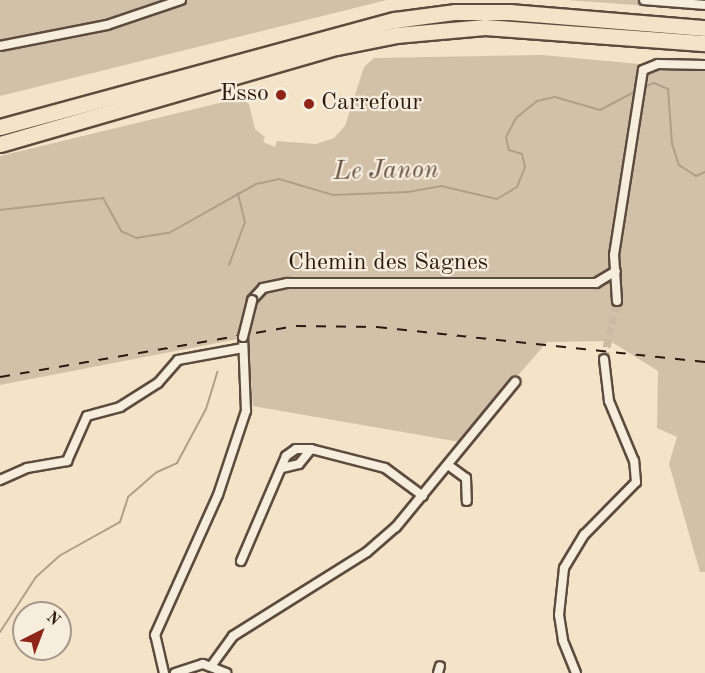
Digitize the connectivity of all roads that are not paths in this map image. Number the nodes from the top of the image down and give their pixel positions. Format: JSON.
{"nodes":[{"id":1,"x":181,"y":0,"type":"edge"},
{"id":2,"x":645,"y":0,"type":"edge"},
{"id":3,"x":705,"y":6,"type":"edge"},
{"id":4,"x":705,"y":28,"type":"edge"},
{"id":5,"x":705,"y":43,"type":"edge"},
{"id":6,"x":0,"y":46,"type":"edge"},
{"id":7,"x":705,"y":65,"type":"edge"},
{"id":8,"x":0,"y":127,"type":"edge"},
{"id":9,"x":0,"y":144,"type":"edge"},
{"id":10,"x":616,"y":271,"type":"junction"},
{"id":11,"x":617,"y":301,"type":"tunnel mouth"},
{"id":12,"x":243,"y":348,"type":"junction"},
{"id":13,"x":604,"y":359,"type":"tunnel mouth"},
{"id":14,"x":515,"y":382,"type":"dead end"},
{"id":15,"x":311,"y":449,"type":"junction"},
{"id":16,"x":448,"y":465,"type":"junction"},
{"id":17,"x":282,"y":468,"type":"junction"},
{"id":18,"x":0,"y":480,"type":"edge"},
{"id":19,"x":423,"y":495,"type":"junction"},
{"id":20,"x":467,"y":501,"type":"dead end"},
{"id":21,"x":241,"y":561,"type":"dead end"},
{"id":22,"x":212,"y":665,"type":"junction"},
{"id":23,"x":164,"y":673,"type":"edge"},
{"id":24,"x":176,"y":673,"type":"edge"},
{"id":25,"x":226,"y":673,"type":"edge"},
{"id":26,"x":576,"y":673,"type":"edge"}],
"edges":[{"from":1,"to":6,"type":"street"},
{"from":2,"to":3,"type":"street"},
{"from":4,"to":8,"type":"highway"},
{"from":5,"to":9,"type":"highway"},
{"from":7,"to":10,"type":"street"},
{"from":10,"to":11,"type":"street"},
{"from":10,"to":12,"type":"street","name":"Chemin des Sagnes","bridge":true},
{"from":12,"to":18,"type":"street"},
{"from":12,"to":23,"type":"street","name":"Chemin des Sagnes"},
{"from":13,"to":26,"type":"street"},
{"from":14,"to":16,"type":"street"},
{"from":15,"to":17,"type":"street"},
{"from":15,"to":17,"type":"street"},
{"from":15,"to":19,"type":"street"},
{"from":16,"to":19,"type":"street"},
{"from":16,"to":20,"type":"street"},
{"from":17,"to":21,"type":"street"},
{"from":19,"to":22,"type":"street"},
{"from":22,"to":24,"type":"street"},
{"from":22,"to":25,"type":"street"}]}
